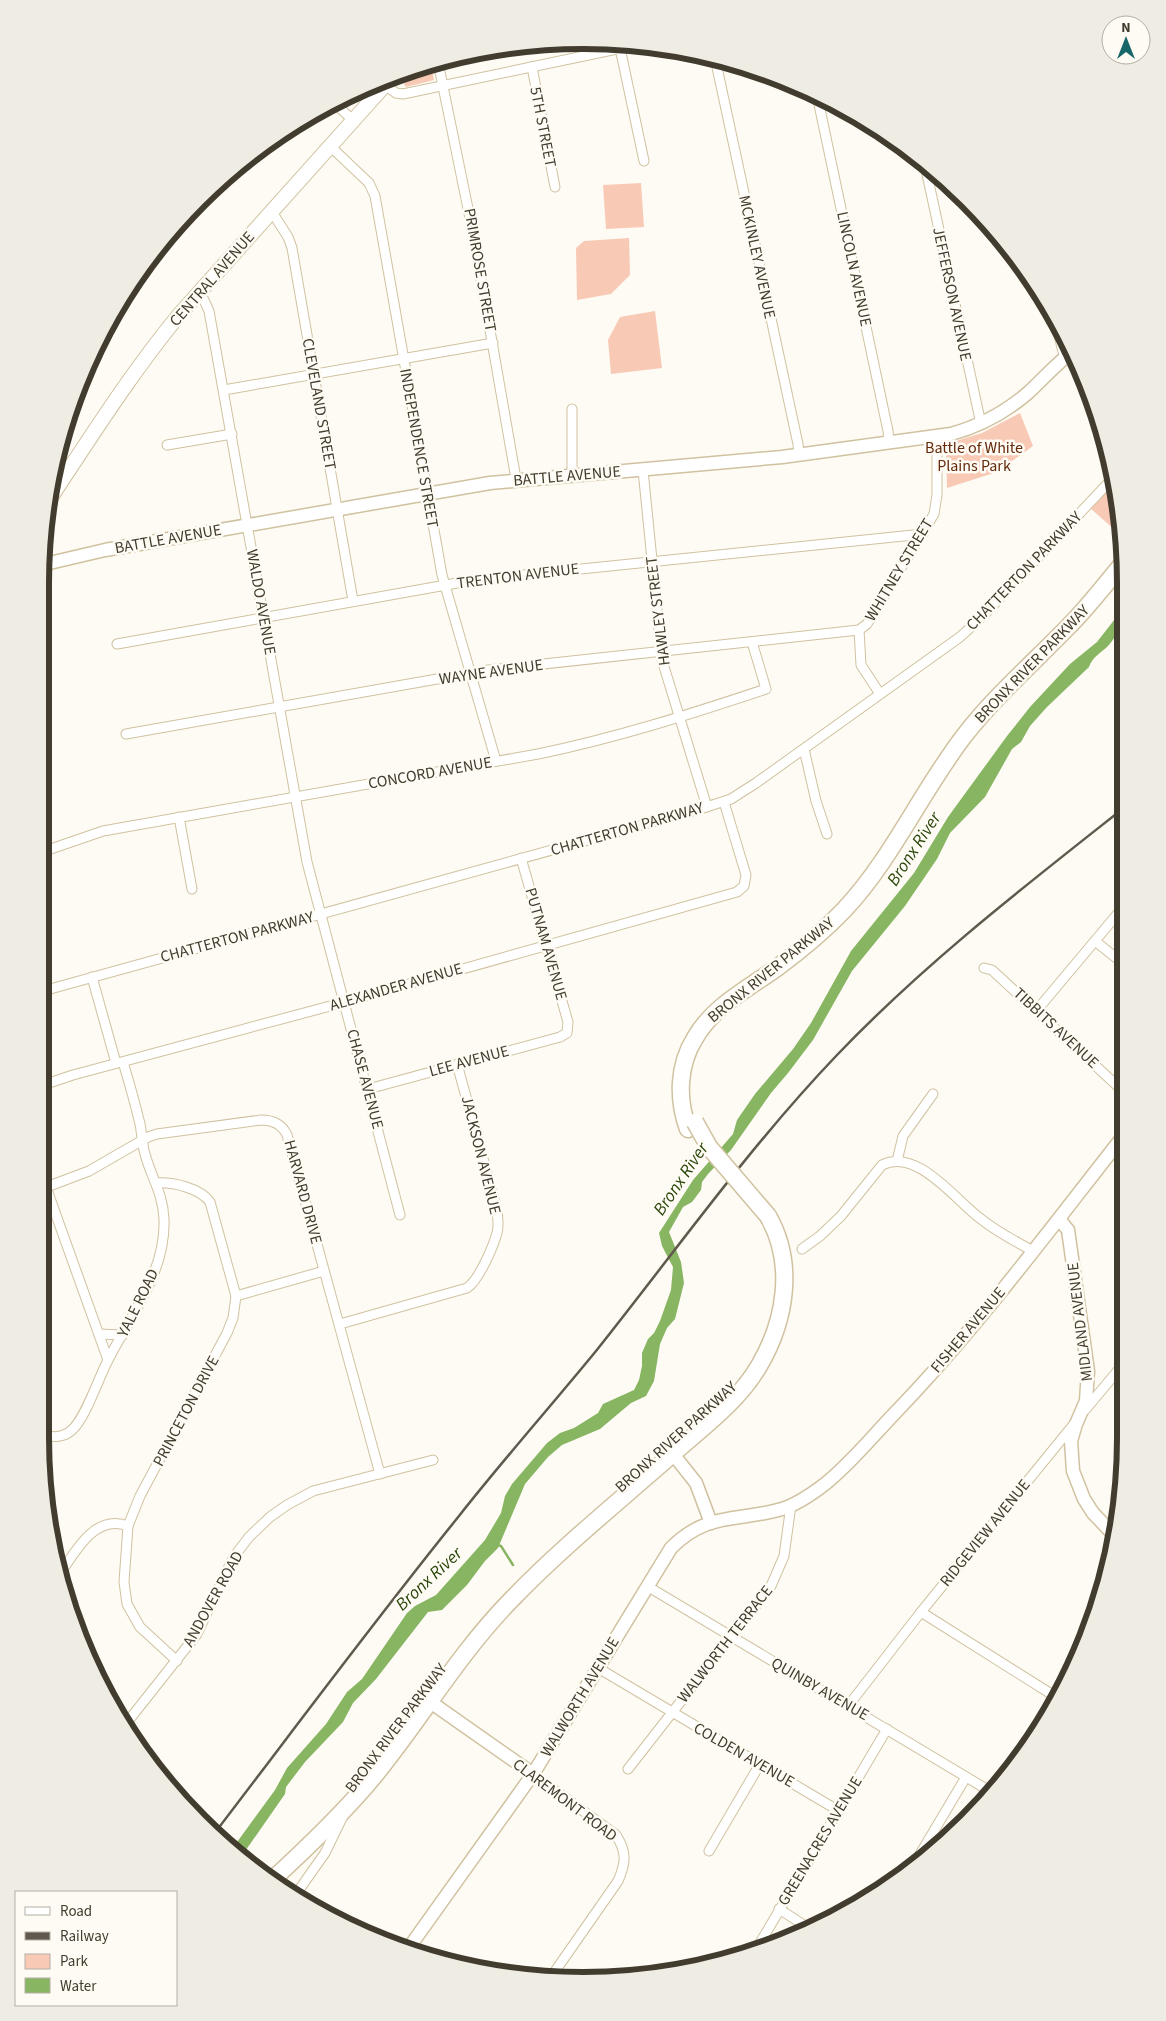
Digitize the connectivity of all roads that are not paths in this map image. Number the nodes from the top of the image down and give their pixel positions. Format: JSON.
{"nodes":[{"id":1,"x":590,"y":49,"type":"edge"},
{"id":2,"x":611,"y":50,"type":"edge"},
{"id":3,"x":620,"y":50,"type":"edge"},
{"id":4,"x":587,"y":55,"type":"junction"},
{"id":5,"x":717,"y":66,"type":"edge"},
{"id":6,"x":532,"y":67,"type":"junction"},
{"id":7,"x":439,"y":69,"type":"edge"},
{"id":8,"x":392,"y":84,"type":"edge"},
{"id":9,"x":443,"y":86,"type":"junction"},
{"id":10,"x":383,"y":88,"type":"edge"},
{"id":11,"x":819,"y":104,"type":"edge"},
{"id":12,"x":339,"y":108,"type":"edge"},
{"id":13,"x":353,"y":120,"type":"junction"},
{"id":14,"x":330,"y":146,"type":"junction"},
{"id":15,"x":644,"y":161,"type":"dead end"},
{"id":16,"x":927,"y":175,"type":"edge"},
{"id":17,"x":555,"y":187,"type":"dead end"},
{"id":18,"x":272,"y":212,"type":"junction"},
{"id":19,"x":198,"y":294,"type":"junction"},
{"id":20,"x":493,"y":343,"type":"junction"},
{"id":21,"x":1066,"y":356,"type":"edge"},
{"id":22,"x":404,"y":359,"type":"junction"},
{"id":23,"x":313,"y":374,"type":"junction"},
{"id":24,"x":224,"y":390,"type":"junction"},
{"id":25,"x":572,"y":409,"type":"dead end"},
{"id":26,"x":981,"y":424,"type":"junction"},
{"id":27,"x":232,"y":434,"type":"junction"},
{"id":28,"x":937,"y":436,"type":"junction"},
{"id":29,"x":889,"y":443,"type":"junction"},
{"id":30,"x":167,"y":445,"type":"dead end"},
{"id":31,"x":799,"y":455,"type":"junction"},
{"id":32,"x":643,"y":470,"type":"junction"},
{"id":33,"x":572,"y":475,"type":"junction"},
{"id":34,"x":516,"y":479,"type":"junction"},
{"id":35,"x":1108,"y":483,"type":"edge"},
{"id":36,"x":58,"y":487,"type":"edge"},
{"id":37,"x":427,"y":494,"type":"junction"},
{"id":38,"x":337,"y":508,"type":"junction"},
{"id":39,"x":248,"y":525,"type":"junction"},
{"id":40,"x":923,"y":534,"type":"junction"},
{"id":41,"x":652,"y":561,"type":"junction"},
{"id":42,"x":50,"y":563,"type":"edge"},
{"id":43,"x":1117,"y":571,"type":"edge"},
{"id":44,"x":444,"y":585,"type":"junction"},
{"id":45,"x":1117,"y":585,"type":"edge"},
{"id":46,"x":353,"y":601,"type":"junction"},
{"id":47,"x":264,"y":617,"type":"junction"},
{"id":48,"x":859,"y":630,"type":"junction"},
{"id":49,"x":752,"y":642,"type":"junction"},
{"id":50,"x":116,"y":644,"type":"dead end"},
{"id":51,"x":661,"y":652,"type":"junction"},
{"id":52,"x":470,"y":673,"type":"junction"},
{"id":53,"x":880,"y":694,"type":"junction"},
{"id":54,"x":280,"y":707,"type":"junction"},
{"id":55,"x":679,"y":718,"type":"junction"},
{"id":56,"x":126,"y":734,"type":"dead end"},
{"id":57,"x":804,"y":749,"type":"junction"},
{"id":58,"x":496,"y":761,"type":"junction"},
{"id":59,"x":295,"y":796,"type":"junction"},
{"id":60,"x":724,"y":802,"type":"junction"},
{"id":61,"x":707,"y":807,"type":"junction"},
{"id":62,"x":179,"y":817,"type":"junction"},
{"id":63,"x":827,"y":834,"type":"dead end"},
{"id":64,"x":49,"y":849,"type":"edge"},
{"id":65,"x":521,"y":858,"type":"junction"},
{"id":66,"x":192,"y":889,"type":"dead end"},
{"id":67,"x":321,"y":914,"type":"junction"},
{"id":68,"x":1117,"y":915,"type":"edge"},
{"id":69,"x":1095,"y":941,"type":"junction"},
{"id":70,"x":546,"y":944,"type":"junction"},
{"id":71,"x":1117,"y":959,"type":"edge"},
{"id":72,"x":984,"y":968,"type":"dead end"},
{"id":73,"x":92,"y":977,"type":"junction"},
{"id":74,"x":49,"y":989,"type":"edge"},
{"id":75,"x":345,"y":1002,"type":"junction"},
{"id":76,"x":1037,"y":1010,"type":"junction"},
{"id":77,"x":568,"y":1031,"type":"joint"},
{"id":78,"x":120,"y":1062,"type":"junction"},
{"id":79,"x":457,"y":1064,"type":"junction"},
{"id":80,"x":49,"y":1084,"type":"edge"},
{"id":81,"x":1117,"y":1085,"type":"edge"},
{"id":82,"x":368,"y":1089,"type":"junction"},
{"id":83,"x":933,"y":1094,"type":"dead end"},
{"id":84,"x":692,"y":1125,"type":"junction"},
{"id":85,"x":142,"y":1140,"type":"junction"},
{"id":86,"x":1117,"y":1144,"type":"edge"},
{"id":87,"x":896,"y":1161,"type":"junction"},
{"id":88,"x":156,"y":1183,"type":"junction"},
{"id":89,"x":49,"y":1186,"type":"edge"},
{"id":90,"x":49,"y":1198,"type":"edge"},
{"id":91,"x":400,"y":1215,"type":"dead end"},
{"id":92,"x":764,"y":1219,"type":"junction"},
{"id":93,"x":1059,"y":1219,"type":"junction"},
{"id":94,"x":802,"y":1249,"type":"dead end"},
{"id":95,"x":1033,"y":1251,"type":"junction"},
{"id":96,"x":324,"y":1271,"type":"junction"},
{"id":97,"x":236,"y":1296,"type":"junction"},
{"id":98,"x":340,"y":1324,"type":"junction"},
{"id":99,"x":99,"y":1334,"type":"junction"},
{"id":100,"x":123,"y":1335,"type":"junction"},
{"id":101,"x":108,"y":1360,"type":"junction"},
{"id":102,"x":1117,"y":1372,"type":"edge"},
{"id":103,"x":1079,"y":1418,"type":"junction"},
{"id":104,"x":49,"y":1435,"type":"edge"},
{"id":105,"x":673,"y":1454,"type":"junction"},
{"id":106,"x":433,"y":1460,"type":"dead end"},
{"id":107,"x":380,"y":1474,"type":"junction"},
{"id":108,"x":791,"y":1505,"type":"junction"},
{"id":109,"x":711,"y":1523,"type":"junction"},
{"id":110,"x":128,"y":1526,"type":"junction"},
{"id":111,"x":1109,"y":1530,"type":"edge"},
{"id":112,"x":65,"y":1567,"type":"edge"},
{"id":113,"x":647,"y":1586,"type":"junction"},
{"id":114,"x":921,"y":1612,"type":"junction"},
{"id":115,"x":731,"y":1637,"type":"junction"},
{"id":116,"x":176,"y":1661,"type":"junction"},
{"id":117,"x":598,"y":1668,"type":"junction"},
{"id":118,"x":1052,"y":1694,"type":"edge"},
{"id":119,"x":425,"y":1698,"type":"junction"},
{"id":120,"x":848,"y":1706,"type":"junction"},
{"id":121,"x":672,"y":1712,"type":"junction"},
{"id":122,"x":129,"y":1720,"type":"edge"},
{"id":123,"x":887,"y":1729,"type":"junction"},
{"id":124,"x":760,"y":1764,"type":"junction"},
{"id":125,"x":628,"y":1769,"type":"dead end"},
{"id":126,"x":533,"y":1774,"type":"junction"},
{"id":127,"x":966,"y":1777,"type":"junction"},
{"id":128,"x":986,"y":1789,"type":"edge"},
{"id":129,"x":348,"y":1806,"type":"junction"},
{"id":130,"x":839,"y":1811,"type":"junction"},
{"id":131,"x":922,"y":1850,"type":"edge"},
{"id":132,"x":709,"y":1851,"type":"dead end"},
{"id":133,"x":269,"y":1870,"type":"edge"},
{"id":134,"x":277,"y":1875,"type":"edge"},
{"id":135,"x":299,"y":1890,"type":"edge"},
{"id":136,"x":779,"y":1910,"type":"junction"},
{"id":137,"x":804,"y":1924,"type":"edge"},
{"id":138,"x":760,"y":1942,"type":"edge"},
{"id":139,"x":411,"y":1944,"type":"edge"},
{"id":140,"x":555,"y":1971,"type":"edge"}],
"edges":[{"from":1,"to":4,"type":"street"},
{"from":2,"to":4,"type":"street"},
{"from":3,"to":15,"type":"street"},
{"from":4,"to":6,"type":"street"},
{"from":5,"to":31,"type":"street","name":"MCKINLEY AVENUE"},
{"from":6,"to":9,"type":"street"},
{"from":6,"to":17,"type":"street","name":"5TH STREET"},
{"from":7,"to":9,"type":"street","name":"PRIMROSE STREET"},
{"from":8,"to":9,"type":"street"},
{"from":9,"to":20,"type":"street","name":"PRIMROSE STREET"},
{"from":10,"to":13,"type":"main road","name":"CENTRAL AVENUE"},
{"from":11,"to":29,"type":"street","name":"LINCOLN AVENUE"},
{"from":12,"to":13,"type":"street"},
{"from":13,"to":14,"type":"main road","name":"CENTRAL AVENUE"},
{"from":14,"to":18,"type":"main road","name":"CENTRAL AVENUE"},
{"from":14,"to":22,"type":"street","name":"INDEPENDENCE STREET"},
{"from":16,"to":26,"type":"street","name":"JEFFERSON AVENUE"},
{"from":18,"to":19,"type":"main road","name":"CENTRAL AVENUE"},
{"from":18,"to":23,"type":"street","name":"CLEVELAND STREET"},
{"from":19,"to":24,"type":"street","name":"WALDO AVENUE"},
{"from":19,"to":36,"type":"main road","name":"CENTRAL AVENUE"},
{"from":20,"to":22,"type":"street"},
{"from":20,"to":34,"type":"street","name":"PRIMROSE STREET"},
{"from":21,"to":26,"type":"street","name":"BATTLE AVENUE"},
{"from":22,"to":23,"type":"street"},
{"from":22,"to":37,"type":"street","name":"INDEPENDENCE STREET"},
{"from":23,"to":24,"type":"street"},
{"from":23,"to":38,"type":"street","name":"CLEVELAND STREET"},
{"from":24,"to":27,"type":"street","name":"WALDO AVENUE"},
{"from":25,"to":33,"type":"street"},
{"from":26,"to":28,"type":"street","name":"BATTLE AVENUE"},
{"from":27,"to":30,"type":"street"},
{"from":27,"to":39,"type":"street","name":"WALDO AVENUE"},
{"from":28,"to":29,"type":"street","name":"BATTLE AVENUE"},
{"from":28,"to":40,"type":"street","name":"WHITNEY STREET"},
{"from":29,"to":31,"type":"street","name":"BATTLE AVENUE"},
{"from":31,"to":32,"type":"street","name":"BATTLE AVENUE"},
{"from":32,"to":33,"type":"street","name":"BATTLE AVENUE"},
{"from":32,"to":41,"type":"street","name":"HAWLEY STREET"},
{"from":33,"to":34,"type":"street","name":"BATTLE AVENUE"},
{"from":34,"to":37,"type":"street","name":"BATTLE AVENUE"},
{"from":35,"to":53,"type":"street","name":"CHATTERTON PARKWAY"},
{"from":37,"to":38,"type":"street","name":"BATTLE AVENUE"},
{"from":37,"to":44,"type":"street","name":"INDEPENDENCE STREET"},
{"from":38,"to":39,"type":"street","name":"BATTLE AVENUE"},
{"from":38,"to":46,"type":"street","name":"CLEVELAND STREET"},
{"from":39,"to":42,"type":"street","name":"BATTLE AVENUE"},
{"from":39,"to":47,"type":"street","name":"WALDO AVENUE"},
{"from":40,"to":41,"type":"street","name":"TRENTON AVENUE"},
{"from":40,"to":48,"type":"street","name":"WHITNEY STREET"},
{"from":41,"to":44,"type":"street","name":"TRENTON AVENUE"},
{"from":41,"to":51,"type":"street","name":"HAWLEY STREET"},
{"from":43,"to":84,"type":"highway","name":"BRONX RIVER PARKWAY"},
{"from":44,"to":46,"type":"street","name":"TRENTON AVENUE"},
{"from":44,"to":52,"type":"street","name":"INDEPENDENCE STREET"},
{"from":45,"to":84,"type":"highway","name":"BRONX RIVER PARKWAY"},
{"from":46,"to":47,"type":"street","name":"TRENTON AVENUE"},
{"from":47,"to":50,"type":"street","name":"TRENTON AVENUE"},
{"from":47,"to":54,"type":"street","name":"WALDO AVENUE"},
{"from":48,"to":49,"type":"street","name":"WAYNE AVENUE"},
{"from":48,"to":53,"type":"street","name":"WHITNEY STREET"},
{"from":49,"to":51,"type":"street","name":"WAYNE AVENUE"},
{"from":49,"to":55,"type":"street","name":"CONCORD AVENUE"},
{"from":51,"to":52,"type":"street","name":"WAYNE AVENUE"},
{"from":51,"to":55,"type":"street","name":"HAWLEY STREET"},
{"from":52,"to":54,"type":"street","name":"WAYNE AVENUE"},
{"from":52,"to":58,"type":"street","name":"INDEPENDENCE STREET"},
{"from":53,"to":57,"type":"street","name":"CHATTERTON PARKWAY"},
{"from":54,"to":56,"type":"street","name":"WAYNE AVENUE"},
{"from":54,"to":59,"type":"street","name":"WALDO AVENUE"},
{"from":55,"to":58,"type":"street","name":"CONCORD AVENUE"},
{"from":55,"to":61,"type":"street","name":"HAWLEY STREET"},
{"from":57,"to":60,"type":"street","name":"CHATTERTON PARKWAY"},
{"from":57,"to":63,"type":"street"},
{"from":58,"to":59,"type":"street","name":"CONCORD AVENUE"},
{"from":59,"to":62,"type":"street","name":"CONCORD AVENUE"},
{"from":59,"to":67,"type":"street","name":"WALDO AVENUE"},
{"from":60,"to":61,"type":"street","name":"CHATTERTON PARKWAY"},
{"from":60,"to":70,"type":"street","name":"ALEXANDER AVENUE"},
{"from":61,"to":65,"type":"street","name":"CHATTERTON PARKWAY"},
{"from":62,"to":64,"type":"street","name":"CONCORD AVENUE"},
{"from":62,"to":66,"type":"street"},
{"from":65,"to":67,"type":"street","name":"CHATTERTON PARKWAY"},
{"from":65,"to":70,"type":"street","name":"PUTNAM AVENUE"},
{"from":67,"to":73,"type":"street","name":"CHATTERTON PARKWAY"},
{"from":67,"to":75,"type":"street","name":"CHASE AVENUE"},
{"from":68,"to":69,"type":"street"},
{"from":69,"to":71,"type":"street"},
{"from":69,"to":76,"type":"street"},
{"from":70,"to":75,"type":"street","name":"ALEXANDER AVENUE"},
{"from":70,"to":77,"type":"street","name":"PUTNAM AVENUE"},
{"from":72,"to":76,"type":"street","name":"TIBBITS AVENUE"},
{"from":73,"to":74,"type":"street","name":"CHATTERTON PARKWAY"},
{"from":73,"to":78,"type":"street","name":"YALE ROAD"},
{"from":75,"to":78,"type":"street","name":"ALEXANDER AVENUE"},
{"from":75,"to":82,"type":"street","name":"CHASE AVENUE"},
{"from":76,"to":81,"type":"street","name":"TIBBITS AVENUE"},
{"from":77,"to":79,"type":"street","name":"LEE AVENUE"},
{"from":78,"to":80,"type":"street","name":"ALEXANDER AVENUE"},
{"from":78,"to":85,"type":"street","name":"YALE ROAD"},
{"from":79,"to":82,"type":"street","name":"LEE AVENUE"},
{"from":79,"to":98,"type":"street","name":"JACKSON AVENUE"},
{"from":82,"to":91,"type":"street","name":"CHASE AVENUE"},
{"from":83,"to":87,"type":"street"},
{"from":84,"to":92,"type":"highway","name":"BRONX RIVER PARKWAY","bridge":true},
{"from":85,"to":88,"type":"street","name":"YALE ROAD"},
{"from":85,"to":89,"type":"street","name":"HARVARD DRIVE"},
{"from":85,"to":96,"type":"street","name":"HARVARD DRIVE"},
{"from":86,"to":93,"type":"street","name":"FISHER AVENUE"},
{"from":87,"to":94,"type":"street"},
{"from":87,"to":95,"type":"street"},
{"from":88,"to":97,"type":"street","name":"PRINCETON DRIVE"},
{"from":88,"to":100,"type":"street","name":"YALE ROAD"},
{"from":90,"to":99,"type":"street"},
{"from":92,"to":105,"type":"highway","name":"BRONX RIVER PARKWAY"},
{"from":92,"to":119,"type":"highway","name":"BRONX RIVER PARKWAY"},
{"from":93,"to":95,"type":"street","name":"FISHER AVENUE"},
{"from":93,"to":103,"type":"street","name":"MIDLAND AVENUE"},
{"from":95,"to":108,"type":"street","name":"FISHER AVENUE"},
{"from":96,"to":97,"type":"street"},
{"from":96,"to":98,"type":"street","name":"HARVARD DRIVE"},
{"from":97,"to":110,"type":"street","name":"PRINCETON DRIVE"},
{"from":98,"to":107,"type":"street","name":"HARVARD DRIVE"},
{"from":99,"to":100,"type":"street"},
{"from":99,"to":101,"type":"street"},
{"from":100,"to":101,"type":"street","name":"YALE ROAD"},
{"from":101,"to":104,"type":"street","name":"YALE ROAD"},
{"from":102,"to":103,"type":"street","name":"RIDGEVIEW AVENUE"},
{"from":103,"to":111,"type":"street","name":"MIDLAND AVENUE"},
{"from":103,"to":114,"type":"street","name":"RIDGEVIEW AVENUE"},
{"from":105,"to":109,"type":"street"},
{"from":105,"to":119,"type":"highway","name":"BRONX RIVER PARKWAY"},
{"from":106,"to":107,"type":"street","name":"ANDOVER ROAD"},
{"from":107,"to":116,"type":"street","name":"ANDOVER ROAD"},
{"from":108,"to":109,"type":"street","name":"WALWORTH AVENUE"},
{"from":108,"to":115,"type":"street","name":"WALWORTH TERRACE"},
{"from":109,"to":113,"type":"street","name":"WALWORTH AVENUE"},
{"from":110,"to":112,"type":"street"},
{"from":110,"to":116,"type":"street","name":"PRINCETON DRIVE"},
{"from":113,"to":115,"type":"street","name":"QUINBY AVENUE"},
{"from":113,"to":117,"type":"street","name":"WALWORTH AVENUE"},
{"from":114,"to":118,"type":"street"},
{"from":114,"to":120,"type":"street","name":"RIDGEVIEW AVENUE"},
{"from":115,"to":120,"type":"street","name":"QUINBY AVENUE"},
{"from":115,"to":121,"type":"street","name":"WALWORTH TERRACE"},
{"from":116,"to":122,"type":"street","name":"ANDOVER ROAD"},
{"from":117,"to":121,"type":"street","name":"COLDEN AVENUE"},
{"from":117,"to":126,"type":"street","name":"WALWORTH AVENUE"},
{"from":119,"to":126,"type":"street","name":"CLAREMONT ROAD"},
{"from":119,"to":129,"type":"highway","name":"BRONX RIVER PARKWAY"},
{"from":119,"to":133,"type":"highway","name":"BRONX RIVER PARKWAY"},
{"from":120,"to":123,"type":"street","name":"QUINBY AVENUE"},
{"from":121,"to":124,"type":"street","name":"COLDEN AVENUE"},
{"from":121,"to":125,"type":"street","name":"WALWORTH TERRACE"},
{"from":123,"to":127,"type":"street","name":"QUINBY AVENUE"},
{"from":123,"to":130,"type":"street","name":"GREENACRES AVENUE"},
{"from":124,"to":130,"type":"street","name":"COLDEN AVENUE"},
{"from":124,"to":132,"type":"street"},
{"from":126,"to":139,"type":"street","name":"WALWORTH AVENUE"},
{"from":126,"to":140,"type":"street","name":"CLAREMONT ROAD"},
{"from":127,"to":128,"type":"street","name":"QUINBY AVENUE"},
{"from":127,"to":131,"type":"street"},
{"from":129,"to":134,"type":"highway","name":"BRONX RIVER PARKWAY"},
{"from":129,"to":135,"type":"street"},
{"from":130,"to":136,"type":"street","name":"GREENACRES AVENUE"},
{"from":136,"to":137,"type":"street"},
{"from":136,"to":138,"type":"street","name":"GREENACRES AVENUE"}]}
